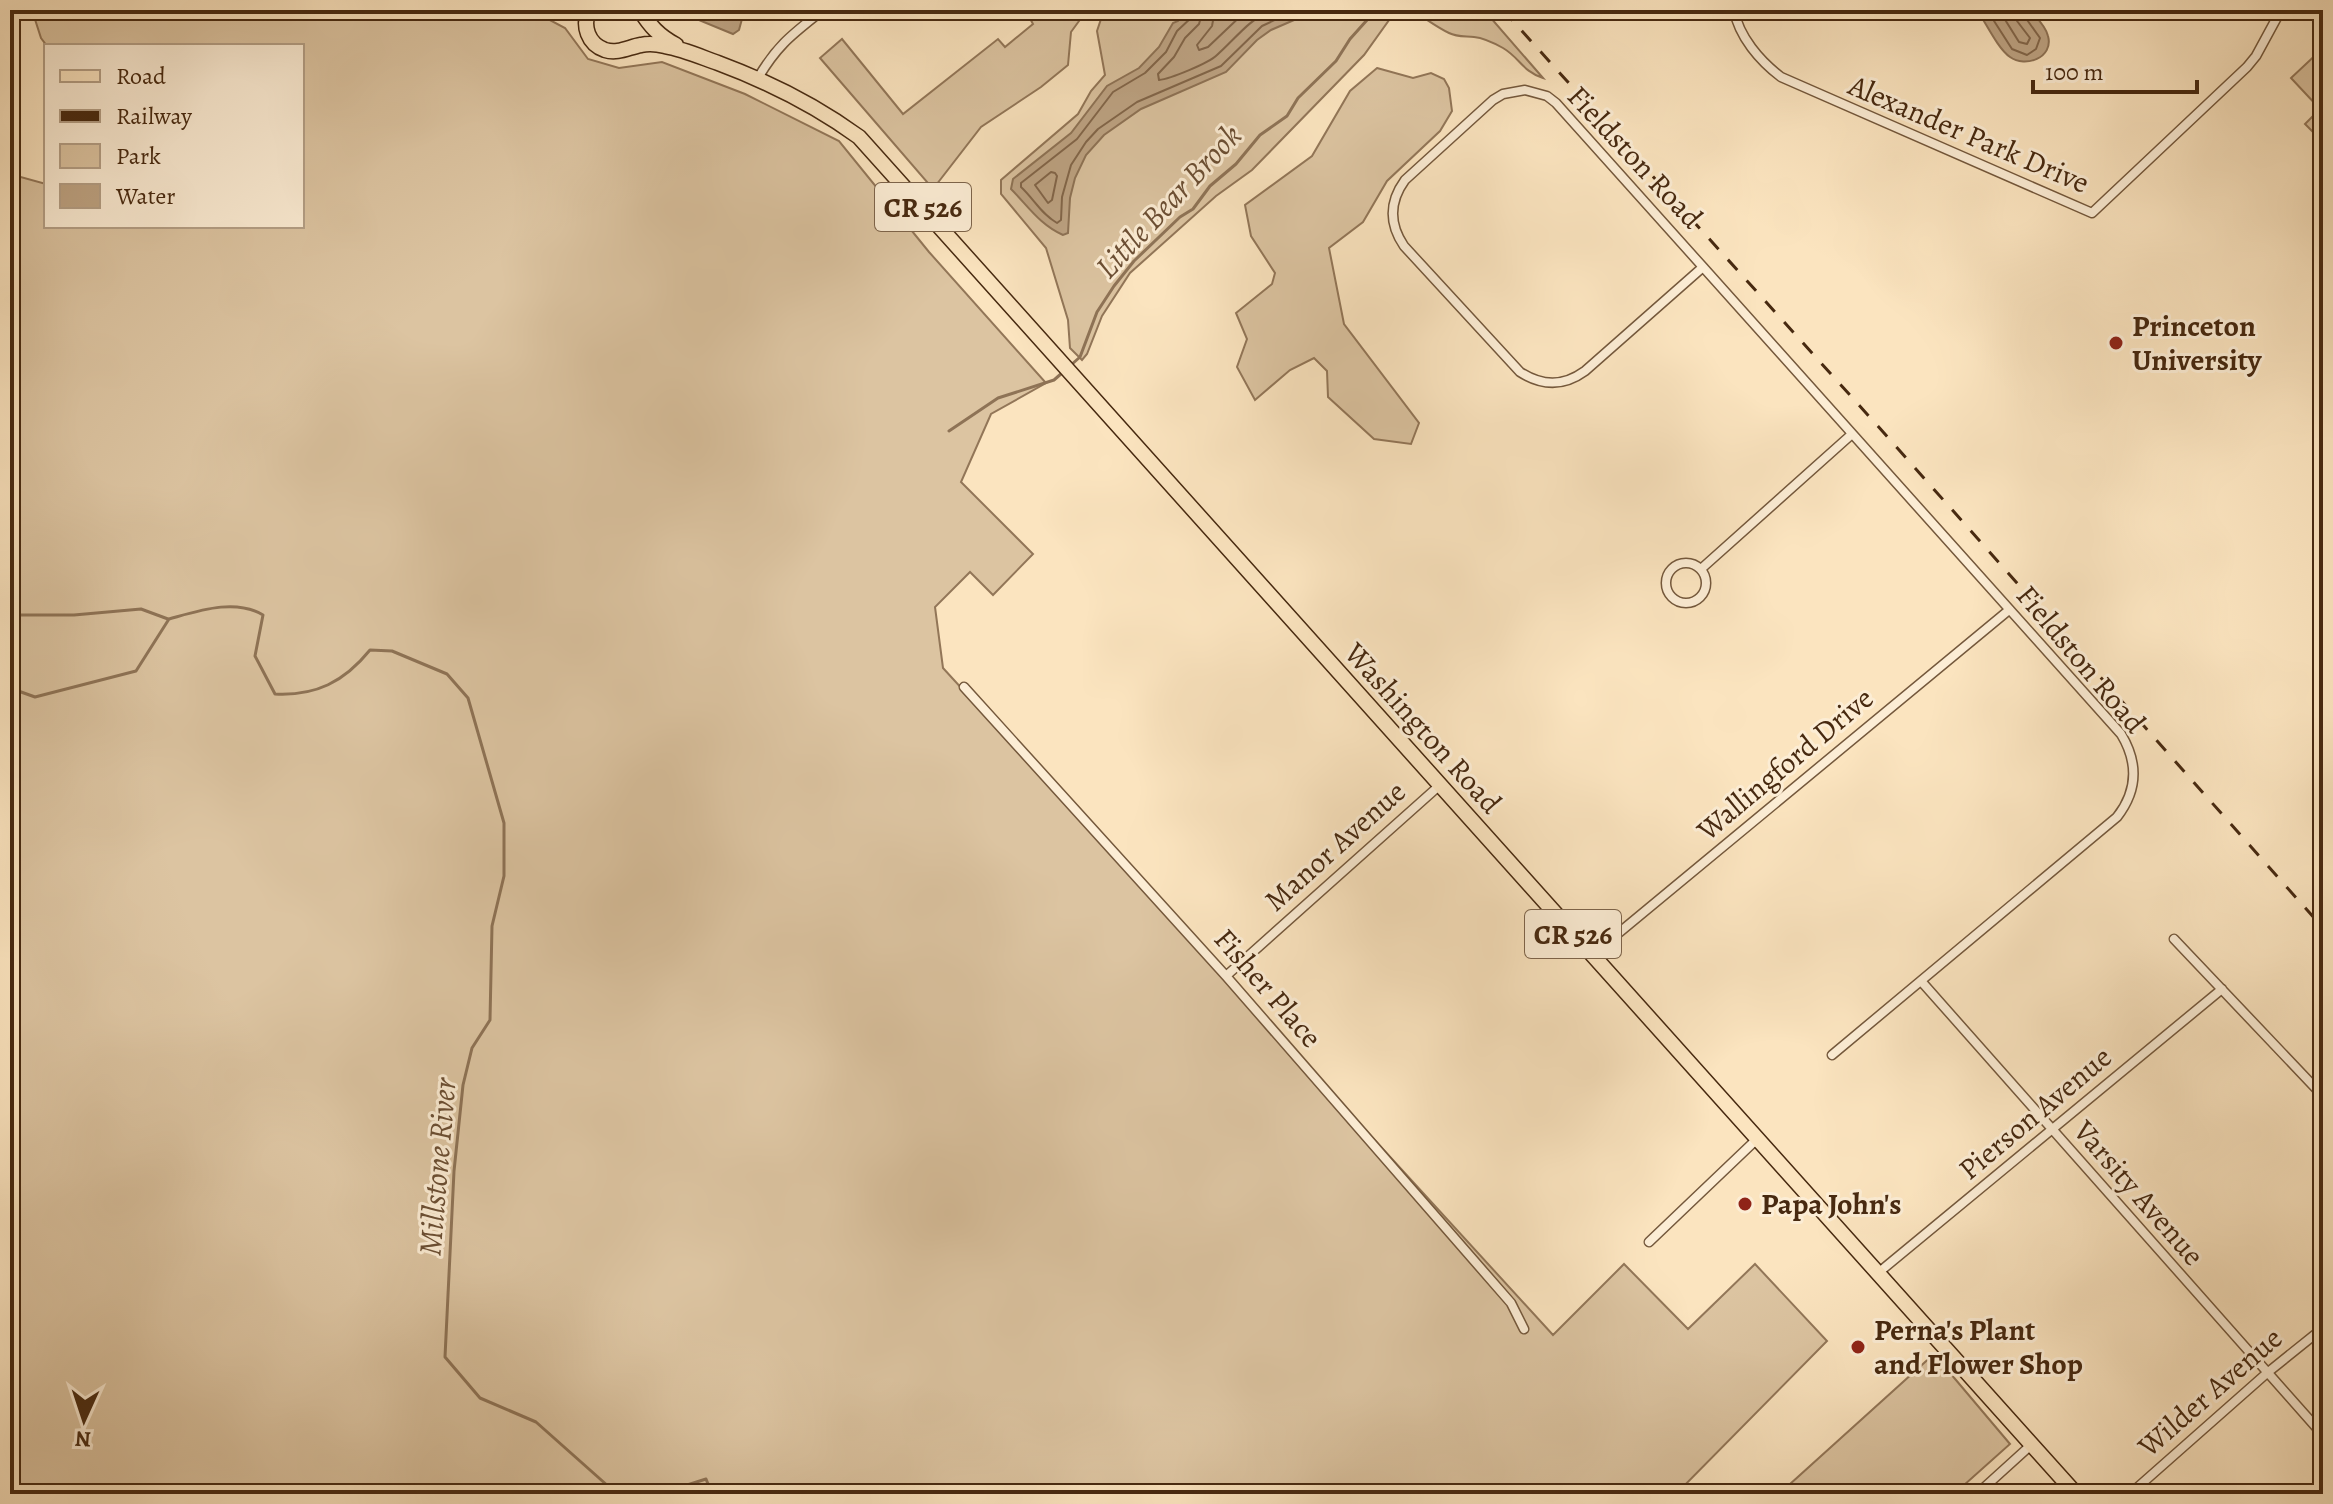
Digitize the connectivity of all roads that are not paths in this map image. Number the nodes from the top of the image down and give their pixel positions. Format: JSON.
{"nodes":[{"id":1,"x":571,"y":10,"type":"edge"},
{"id":2,"x":823,"y":10,"type":"edge"},
{"id":3,"x":1734,"y":10,"type":"edge"},
{"id":4,"x":2281,"y":10,"type":"edge"},
{"id":5,"x":640,"y":11,"type":"edge"},
{"id":6,"x":587,"y":17,"type":"edge"},
{"id":7,"x":631,"y":46,"type":"junction"},
{"id":8,"x":690,"y":53,"type":"junction"},
{"id":9,"x":758,"y":78,"type":"junction"},
{"id":10,"x":1703,"y":267,"type":"junction"},
{"id":11,"x":1852,"y":434,"type":"junction"},
{"id":12,"x":1701,"y":569,"type":"junction"},
{"id":13,"x":2009,"y":610,"type":"junction"},
{"id":14,"x":964,"y":687,"type":"dead end"},
{"id":15,"x":1440,"y":785,"type":"junction"},
{"id":16,"x":2174,"y":939,"type":"dead end"},
{"id":17,"x":1592,"y":955,"type":"junction"},
{"id":18,"x":1226,"y":976,"type":"junction"},
{"id":19,"x":1921,"y":981,"type":"junction"},
{"id":20,"x":2222,"y":989,"type":"junction"},
{"id":21,"x":1832,"y":1055,"type":"dead end"},
{"id":22,"x":2323,"y":1096,"type":"edge"},
{"id":23,"x":2052,"y":1130,"type":"junction"},
{"id":24,"x":1757,"y":1139,"type":"junction"},
{"id":25,"x":1649,"y":1242,"type":"dead end"},
{"id":26,"x":1878,"y":1273,"type":"junction"},
{"id":27,"x":2323,"y":1328,"type":"edge"},
{"id":28,"x":1524,"y":1329,"type":"dead end"},
{"id":29,"x":2267,"y":1373,"type":"junction"},
{"id":30,"x":2323,"y":1435,"type":"edge"},
{"id":31,"x":2031,"y":1445,"type":"junction"},
{"id":32,"x":1977,"y":1494,"type":"edge"},
{"id":33,"x":2076,"y":1494,"type":"edge"},
{"id":34,"x":2130,"y":1494,"type":"edge"}],
"edges":[{"from":1,"to":6,"type":"main road"},
{"from":2,"to":9,"type":"street"},
{"from":3,"to":4,"type":"street","name":"Alexander Park Drive"},
{"from":5,"to":7,"type":"main road"},
{"from":5,"to":8,"type":"main road","name":"Washington Road","number":"CR 526"},
{"from":6,"to":7,"type":"main road","name":"Washington Road","number":"CR 526"},
{"from":7,"to":8,"type":"main road","name":"Washington Road","number":"CR 526"},
{"from":8,"to":9,"type":"main road","name":"Washington Road","number":"CR 526"},
{"from":9,"to":15,"type":"main road","name":"Washington Road","number":"CR 526"},
{"from":10,"to":10,"type":"street","name":"Fieldston Road"},
{"from":10,"to":11,"type":"street","name":"Fieldston Road"},
{"from":11,"to":12,"type":"street"},
{"from":11,"to":13,"type":"street","name":"Fieldston Road"},
{"from":12,"to":12,"type":"street"},
{"from":13,"to":17,"type":"street","name":"Wallingford Drive"},
{"from":13,"to":19,"type":"street","name":"Fieldston Road"},
{"from":14,"to":18,"type":"street","name":"Fisher Place"},
{"from":15,"to":17,"type":"main road","name":"Washington Road","number":"CR 526"},
{"from":15,"to":18,"type":"street","name":"Manor Avenue"},
{"from":16,"to":20,"type":"street"},
{"from":17,"to":24,"type":"main road","name":"Washington Road","number":"CR 526"},
{"from":18,"to":28,"type":"street","name":"Fisher Place"},
{"from":19,"to":21,"type":"street","name":"Fieldston Road"},
{"from":19,"to":23,"type":"street","name":"Varsity Avenue"},
{"from":20,"to":22,"type":"street"},
{"from":20,"to":23,"type":"street","name":"Pierson Avenue"},
{"from":23,"to":26,"type":"street","name":"Pierson Avenue"},
{"from":23,"to":29,"type":"street","name":"Varsity Avenue"},
{"from":24,"to":25,"type":"street"},
{"from":24,"to":26,"type":"main road","name":"Washington Road","number":"CR 526"},
{"from":26,"to":31,"type":"main road","name":"Washington Road","number":"CR 526"},
{"from":27,"to":29,"type":"street","name":"Wilder Avenue"},
{"from":29,"to":30,"type":"street","name":"Varsity Avenue"},
{"from":29,"to":34,"type":"street","name":"Wilder Avenue"},
{"from":31,"to":32,"type":"street"},
{"from":31,"to":33,"type":"main road","name":"Washington Road","number":"CR 526"}]}
